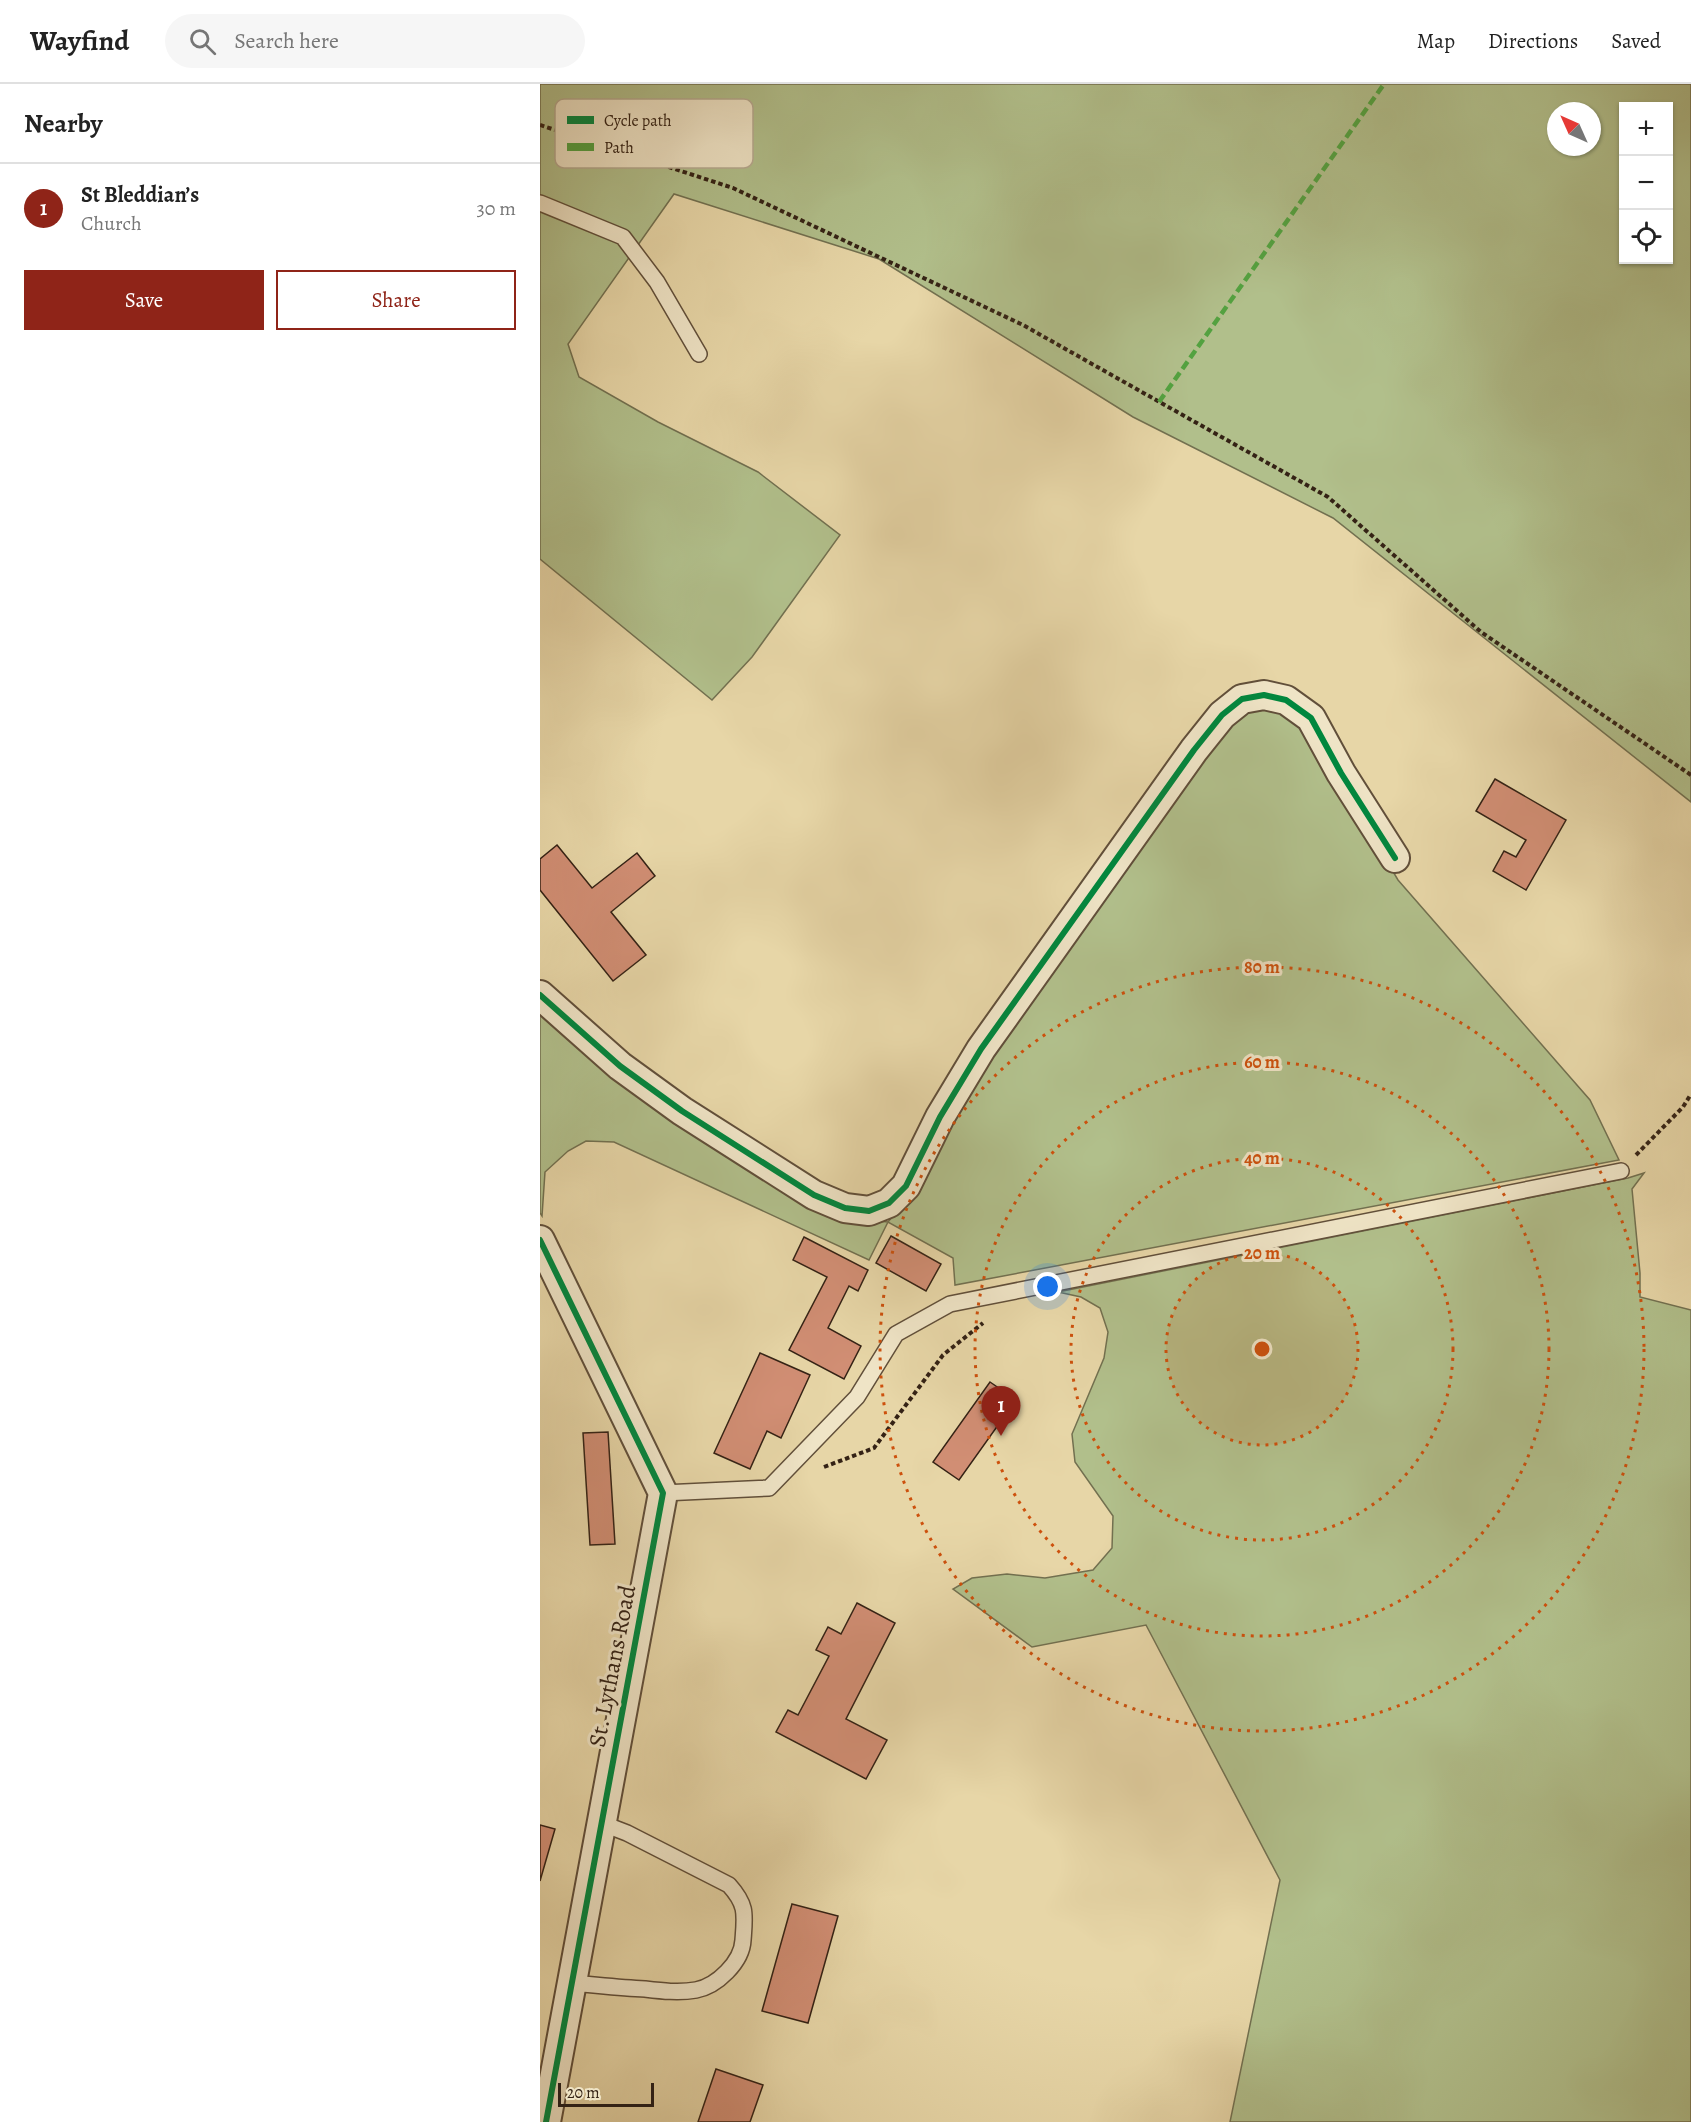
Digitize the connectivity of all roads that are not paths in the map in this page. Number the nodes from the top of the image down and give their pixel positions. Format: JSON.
{"nodes":[{"id":1,"x":540,"y":203,"type":"edge"},
{"id":2,"x":699,"y":354,"type":"dead end"},
{"id":3,"x":1395,"y":858,"type":"dead end"},
{"id":4,"x":540,"y":995,"type":"edge"},
{"id":5,"x":1621,"y":1171,"type":"road end"},
{"id":6,"x":540,"y":1240,"type":"edge"},
{"id":7,"x":663,"y":1494,"type":"junction"},
{"id":8,"x":601,"y":1823,"type":"junction"},
{"id":9,"x":571,"y":1983,"type":"junction"},
{"id":10,"x":546,"y":2122,"type":"edge"}],
"edges":[{"from":1,"to":2,"type":"lane"},
{"from":3,"to":4,"type":"street"},
{"from":5,"to":7,"type":"lane"},
{"from":6,"to":7,"type":"street"},
{"from":7,"to":8,"type":"street","name":"St. Lythans Road"},
{"from":8,"to":9,"type":"street","name":"St. Lythans Road"},
{"from":8,"to":9,"type":"lane"},
{"from":9,"to":10,"type":"street","name":"St. Lythans Road"}]}
